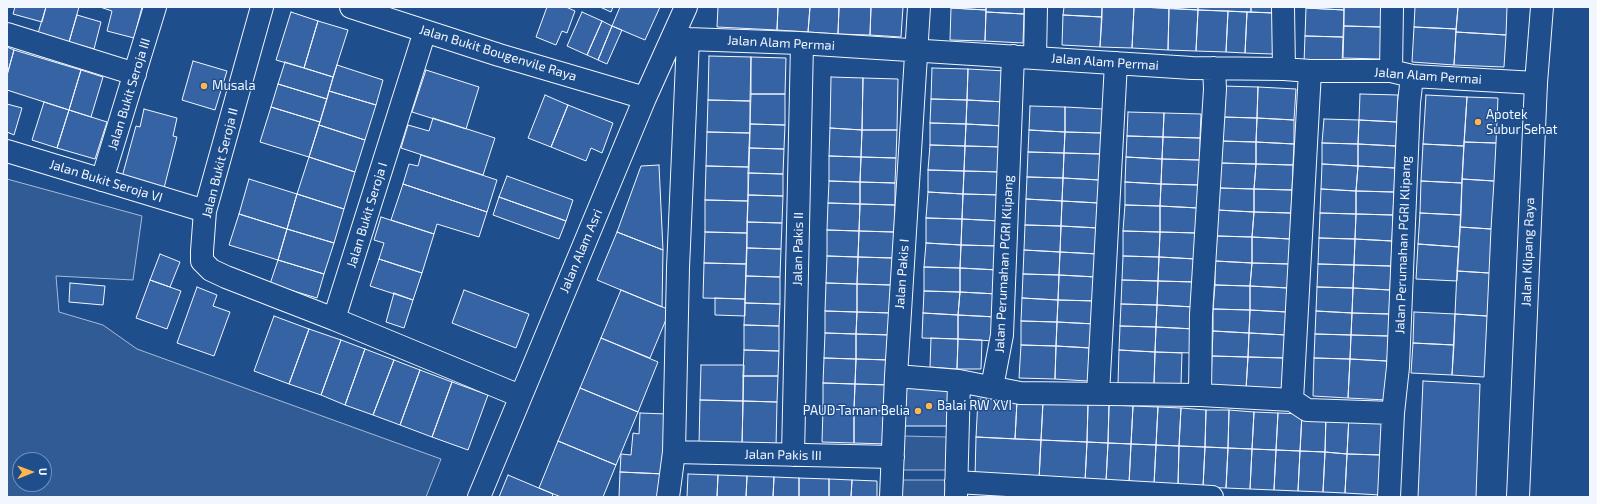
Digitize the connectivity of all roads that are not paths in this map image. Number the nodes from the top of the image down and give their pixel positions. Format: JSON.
{"nodes":[{"id":1,"x":155,"y":7,"type":"edge"},
{"id":2,"x":262,"y":7,"type":"edge"},
{"id":3,"x":351,"y":7,"type":"edge"},
{"id":4,"x":686,"y":7,"type":"edge"},
{"id":5,"x":919,"y":7,"type":"edge"},
{"id":6,"x":1036,"y":7,"type":"edge"},
{"id":7,"x":1283,"y":7,"type":"edge"},
{"id":8,"x":1392,"y":7,"type":"edge"},
{"id":9,"x":1542,"y":7,"type":"edge"},
{"id":10,"x":425,"y":31,"type":"junction"},
{"id":11,"x":7,"y":34,"type":"edge"},
{"id":12,"x":681,"y":36,"type":"junction"},
{"id":13,"x":802,"y":44,"type":"junction"},
{"id":14,"x":917,"y":51,"type":"junction"},
{"id":15,"x":1024,"y":57,"type":"junction"},
{"id":16,"x":1116,"y":63,"type":"junction"},
{"id":17,"x":1214,"y":68,"type":"junction"},
{"id":18,"x":1284,"y":69,"type":"junction"},
{"id":19,"x":1310,"y":71,"type":"junction"},
{"id":20,"x":135,"y":74,"type":"junction"},
{"id":21,"x":1401,"y":74,"type":"junction"},
{"id":22,"x":1536,"y":83,"type":"junction"},
{"id":23,"x":645,"y":98,"type":"junction"},
{"id":24,"x":7,"y":151,"type":"edge"},
{"id":25,"x":102,"y":180,"type":"junction"},
{"id":26,"x":205,"y":211,"type":"junction"},
{"id":27,"x":334,"y":319,"type":"junction"},
{"id":28,"x":896,"y":376,"type":"junction"},
{"id":29,"x":959,"y":381,"type":"junction"},
{"id":30,"x":992,"y":387,"type":"junction"},
{"id":31,"x":1098,"y":394,"type":"junction"},
{"id":32,"x":520,"y":396,"type":"junction"},
{"id":33,"x":1200,"y":396,"type":"junction"},
{"id":34,"x":1292,"y":400,"type":"junction"},
{"id":35,"x":1393,"y":413,"type":"junction"},
{"id":36,"x":674,"y":452,"type":"junction"},
{"id":37,"x":793,"y":455,"type":"junction"},
{"id":38,"x":892,"y":457,"type":"junction"},
{"id":39,"x":956,"y":490,"type":"edge"},
{"id":40,"x":479,"y":497,"type":"edge"},
{"id":41,"x":668,"y":497,"type":"edge"},
{"id":42,"x":891,"y":497,"type":"edge"},
{"id":43,"x":1212,"y":497,"type":"edge"},
{"id":44,"x":1388,"y":497,"type":"edge"},
{"id":45,"x":1518,"y":497,"type":"edge"}],
"edges":[{"from":1,"to":20,"type":"street","name":"Jalan Bukit Seroja III"},
{"from":2,"to":26,"type":"street","name":"Jalan Bukit Seroja II"},
{"from":3,"to":10,"type":"street","name":"Jalan Bukit Bougenvile Raya"},
{"from":4,"to":12,"type":"street","name":"Jalan Alam Asri"},
{"from":5,"to":14,"type":"street","name":"Jalan Pakis I"},
{"from":6,"to":15,"type":"street","name":"Jalan Perumahan PGRI Klipang"},
{"from":7,"to":18,"type":"street"},
{"from":8,"to":21,"type":"street","name":"Jalan Perumahan PGRI Klipang"},
{"from":9,"to":22,"type":"street","name":"Jalan Klipang Raya"},
{"from":10,"to":23,"type":"street","name":"Jalan Bukit Bougenvile Raya"},
{"from":10,"to":27,"type":"street","name":"Jalan Bukit Seroja I"},
{"from":11,"to":20,"type":"street"},
{"from":12,"to":13,"type":"street","name":"Jalan Alam Permai"},
{"from":12,"to":23,"type":"street","name":"Jalan Alam Asri"},
{"from":12,"to":36,"type":"street"},
{"from":13,"to":14,"type":"street","name":"Jalan Alam Permai"},
{"from":13,"to":37,"type":"street","name":"Jalan Pakis II"},
{"from":14,"to":15,"type":"street","name":"Jalan Alam Permai"},
{"from":14,"to":28,"type":"street","name":"Jalan Pakis I"},
{"from":15,"to":16,"type":"street","name":"Jalan Alam Permai"},
{"from":15,"to":30,"type":"street","name":"Jalan Perumahan PGRI Klipang"},
{"from":16,"to":17,"type":"street","name":"Jalan Alam Permai"},
{"from":16,"to":31,"type":"street"},
{"from":17,"to":18,"type":"street","name":"Jalan Alam Permai"},
{"from":17,"to":33,"type":"street"},
{"from":18,"to":19,"type":"street","name":"Jalan Alam Permai"},
{"from":19,"to":21,"type":"street","name":"Jalan Alam Permai"},
{"from":19,"to":34,"type":"street"},
{"from":20,"to":25,"type":"street","name":"Jalan Bukit Seroja III"},
{"from":21,"to":22,"type":"street","name":"Jalan Alam Permai"},
{"from":21,"to":35,"type":"street","name":"Jalan Perumahan PGRI Klipang"},
{"from":22,"to":45,"type":"street","name":"Jalan Klipang Raya"},
{"from":23,"to":32,"type":"street","name":"Jalan Alam Asri"},
{"from":24,"to":25,"type":"street","name":"Jalan Bukit Seroja VI"},
{"from":25,"to":26,"type":"street","name":"Jalan Bukit Seroja VI"},
{"from":26,"to":27,"type":"street","name":"Jalan Bukit Seroja II"},
{"from":27,"to":32,"type":"street"},
{"from":28,"to":29,"type":"street"},
{"from":28,"to":38,"type":"street","name":"Jalan Pakis I"},
{"from":29,"to":30,"type":"street"},
{"from":29,"to":39,"type":"street"},
{"from":30,"to":31,"type":"street"},
{"from":31,"to":33,"type":"street"},
{"from":32,"to":40,"type":"street","name":"Jalan Alam Asri"},
{"from":33,"to":34,"type":"street"},
{"from":34,"to":35,"type":"street"},
{"from":35,"to":44,"type":"street","name":"Jalan Perumahan PGRI Klipang"},
{"from":36,"to":37,"type":"street","name":"Jalan Pakis III"},
{"from":36,"to":41,"type":"street"},
{"from":37,"to":38,"type":"street","name":"Jalan Pakis III"},
{"from":38,"to":42,"type":"street","name":"Jalan Pakis I"},
{"from":39,"to":43,"type":"street"}]}
